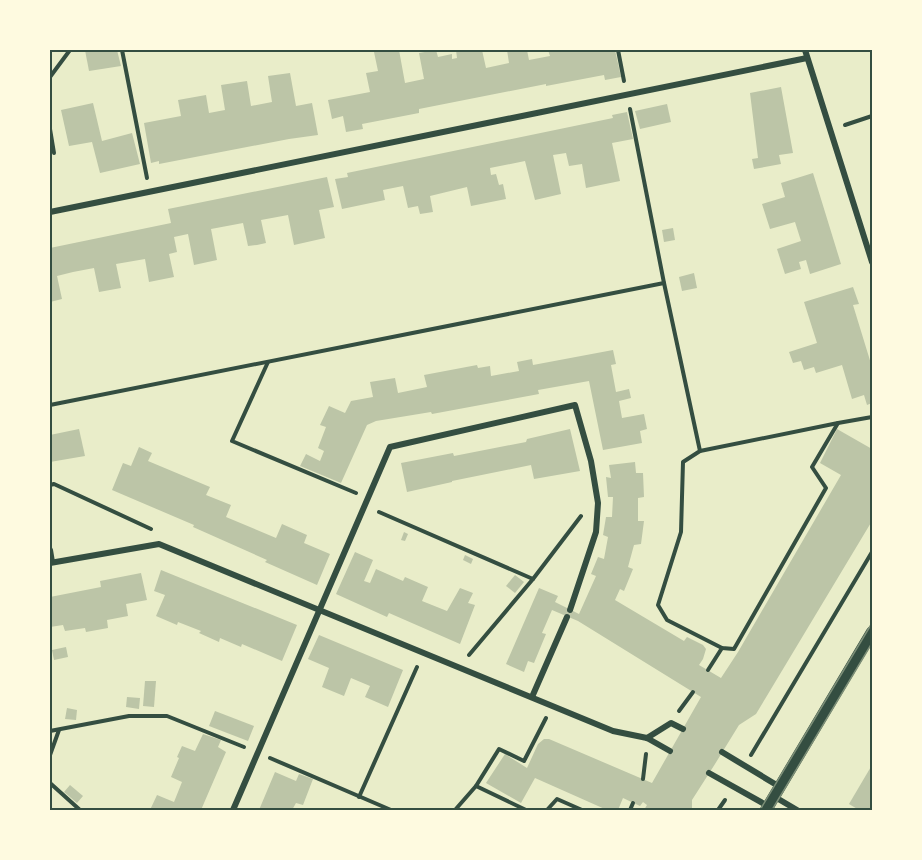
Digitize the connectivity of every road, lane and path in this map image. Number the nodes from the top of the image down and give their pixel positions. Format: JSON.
{"nodes":[{"id":1,"x":70,"y":50,"type":"edge"},
{"id":2,"x":122,"y":50,"type":"edge"},
{"id":3,"x":618,"y":50,"type":"edge"},
{"id":4,"x":805,"y":50,"type":"edge"},
{"id":5,"x":807,"y":58,"type":"junction"},
{"id":6,"x":50,"y":77,"type":"edge"},
{"id":7,"x":627,"y":95,"type":"junction"},
{"id":8,"x":873,"y":116,"type":"edge"},
{"id":9,"x":50,"y":129,"type":"edge"},
{"id":10,"x":830,"y":129,"type":"junction"},
{"id":11,"x":54,"y":153,"type":"dead end"},
{"id":12,"x":149,"y":191,"type":"junction"},
{"id":13,"x":50,"y":212,"type":"edge"},
{"id":14,"x":873,"y":262,"type":"edge"},
{"id":15,"x":663,"y":283,"type":"junction"},
{"id":16,"x":268,"y":361,"type":"junction"},
{"id":17,"x":50,"y":405,"type":"edge"},
{"id":18,"x":873,"y":417,"type":"edge"},
{"id":19,"x":838,"y":423,"type":"junction"},
{"id":20,"x":700,"y":451,"type":"junction"},
{"id":21,"x":50,"y":485,"type":"edge"},
{"id":22,"x":368,"y":498,"type":"junction"},
{"id":23,"x":598,"y":503,"type":"junction"},
{"id":24,"x":364,"y":506,"type":"junction"},
{"id":25,"x":159,"y":544,"type":"junction"},
{"id":26,"x":50,"y":550,"type":"edge"},
{"id":27,"x":873,"y":552,"type":"edge"},
{"id":28,"x":51,"y":563,"type":"edge"},
{"id":29,"x":534,"y":579,"type":"junction"},
{"id":30,"x":319,"y":610,"type":"junction"},
{"id":31,"x":873,"y":632,"type":"edge"},
{"id":32,"x":722,"y":648,"type":"junction"},
{"id":33,"x":424,"y":653,"type":"junction"},
{"id":34,"x":459,"y":667,"type":"junction"},
{"id":35,"x":708,"y":670,"type":"dead end"},
{"id":36,"x":693,"y":692,"type":"dead end"},
{"id":37,"x":532,"y":697,"type":"junction"},
{"id":38,"x":553,"y":706,"type":"junction"},
{"id":39,"x":671,"y":723,"type":"junction"},
{"id":40,"x":59,"y":729,"type":"junction"},
{"id":41,"x":683,"y":729,"type":"dead end"},
{"id":42,"x":50,"y":731,"type":"edge"},
{"id":43,"x":647,"y":738,"type":"junction"},
{"id":44,"x":670,"y":751,"type":"dead end"},
{"id":45,"x":258,"y":753,"type":"junction"},
{"id":46,"x":722,"y":753,"type":"dead end"},
{"id":47,"x":50,"y":755,"type":"edge"},
{"id":48,"x":745,"y":766,"type":"junction"},
{"id":49,"x":709,"y":773,"type":"dead end"},
{"id":50,"x":643,"y":779,"type":"dead end"},
{"id":51,"x":50,"y":783,"type":"edge"},
{"id":52,"x":476,"y":786,"type":"junction"},
{"id":53,"x":733,"y":786,"type":"junction"},
{"id":54,"x":359,"y":797,"type":"junction"},
{"id":55,"x":772,"y":800,"type":"edge"},
{"id":56,"x":633,"y":802,"type":"dead end"},
{"id":57,"x":80,"y":810,"type":"edge"},
{"id":58,"x":233,"y":810,"type":"edge"},
{"id":59,"x":391,"y":810,"type":"edge"},
{"id":60,"x":455,"y":810,"type":"edge"},
{"id":61,"x":526,"y":810,"type":"edge"},
{"id":62,"x":547,"y":810,"type":"edge"},
{"id":63,"x":582,"y":810,"type":"edge"},
{"id":64,"x":630,"y":810,"type":"edge"},
{"id":65,"x":718,"y":810,"type":"edge"},
{"id":66,"x":796,"y":810,"type":"edge"}],
"edges":[{"from":1,"to":6,"type":"path"},
{"from":2,"to":12,"type":"path"},
{"from":3,"to":7,"type":"path"},
{"from":4,"to":5,"type":"street"},
{"from":5,"to":7,"type":"street"},
{"from":5,"to":10,"type":"street"},
{"from":7,"to":12,"type":"street"},
{"from":7,"to":15,"type":"path"},
{"from":8,"to":10,"type":"path"},
{"from":9,"to":11,"type":"path"},
{"from":10,"to":14,"type":"street"},
{"from":12,"to":13,"type":"street"},
{"from":15,"to":16,"type":"path"},
{"from":15,"to":20,"type":"path"},
{"from":16,"to":17,"type":"path"},
{"from":16,"to":22,"type":"path"},
{"from":18,"to":19,"type":"path"},
{"from":19,"to":20,"type":"path"},
{"from":19,"to":32,"type":"path"},
{"from":20,"to":32,"type":"path"},
{"from":21,"to":25,"type":"path"},
{"from":22,"to":23,"type":"street"},
{"from":22,"to":24,"type":"street"},
{"from":23,"to":29,"type":"path"},
{"from":23,"to":37,"type":"street"},
{"from":24,"to":29,"type":"path"},
{"from":24,"to":30,"type":"street"},
{"from":25,"to":28,"type":"street"},
{"from":25,"to":30,"type":"street"},
{"from":26,"to":28,"type":"street"},
{"from":27,"to":48,"type":"path"},
{"from":29,"to":34,"type":"path"},
{"from":30,"to":33,"type":"street"},
{"from":30,"to":45,"type":"street"},
{"from":31,"to":55,"type":"main road"},
{"from":32,"to":35,"type":"path"},
{"from":33,"to":34,"type":"street"},
{"from":33,"to":54,"type":"path"},
{"from":34,"to":37,"type":"street"},
{"from":36,"to":39,"type":"path"},
{"from":37,"to":38,"type":"street"},
{"from":38,"to":43,"type":"street"},
{"from":38,"to":52,"type":"path"},
{"from":39,"to":41,"type":"street"},
{"from":39,"to":43,"type":"street"},
{"from":40,"to":42,"type":"path"},
{"from":40,"to":45,"type":"path"},
{"from":40,"to":47,"type":"path"},
{"from":43,"to":44,"type":"street"},
{"from":43,"to":50,"type":"path"},
{"from":45,"to":54,"type":"path"},
{"from":45,"to":58,"type":"street"},
{"from":46,"to":48,"type":"street"},
{"from":48,"to":55,"type":"street"},
{"from":49,"to":53,"type":"street"},
{"from":51,"to":57,"type":"path"},
{"from":52,"to":60,"type":"path"},
{"from":52,"to":61,"type":"path"},
{"from":53,"to":55,"type":"street"},
{"from":53,"to":65,"type":"path"},
{"from":54,"to":59,"type":"path"},
{"from":55,"to":66,"type":"street"},
{"from":56,"to":64,"type":"path"},
{"from":62,"to":63,"type":"path"}]}
